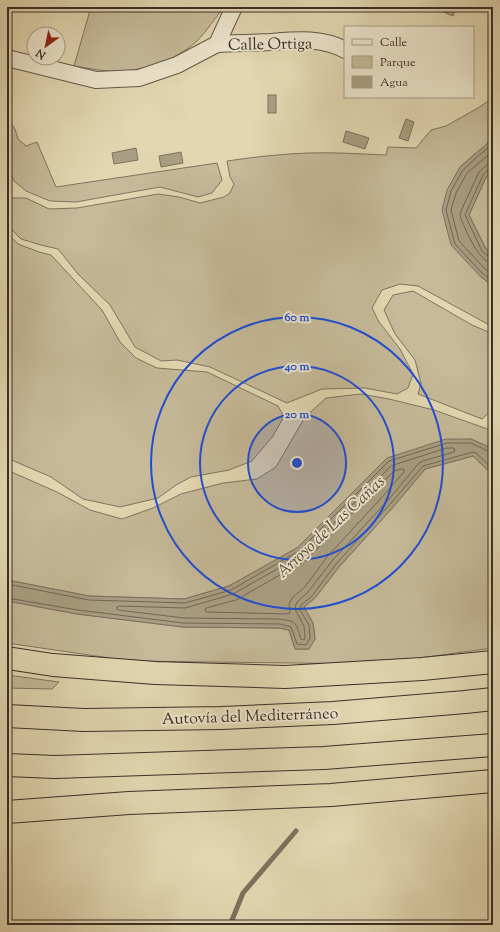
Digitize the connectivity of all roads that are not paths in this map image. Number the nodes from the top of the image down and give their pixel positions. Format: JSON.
{"nodes":[{"id":1,"x":234,"y":7,"type":"edge"},
{"id":2,"x":217,"y":44,"type":"junction"},
{"id":3,"x":344,"y":49,"type":"edge"},
{"id":4,"x":7,"y":58,"type":"edge"},
{"id":5,"x":7,"y":658,"type":"edge"},
{"id":6,"x":493,"y":662,"type":"edge"},
{"id":7,"x":493,"y":699,"type":"edge"},
{"id":8,"x":7,"y":716,"type":"edge"},
{"id":9,"x":493,"y":745,"type":"edge"},
{"id":10,"x":7,"y":765,"type":"edge"},
{"id":11,"x":493,"y":781,"type":"edge"},
{"id":12,"x":7,"y":812,"type":"edge"}],
"edges":[{"from":1,"to":2,"type":"street","name":"Calle Ortiga"},
{"from":2,"to":3,"type":"street","name":"Calle Ortiga"},
{"from":2,"to":4,"type":"street","name":"Calle Ortiga"},
{"from":5,"to":6,"type":"highway"},
{"from":7,"to":8,"type":"highway","name":"Autovía del Mediterráneo"},
{"from":9,"to":10,"type":"highway"},
{"from":11,"to":12,"type":"highway"}]}
